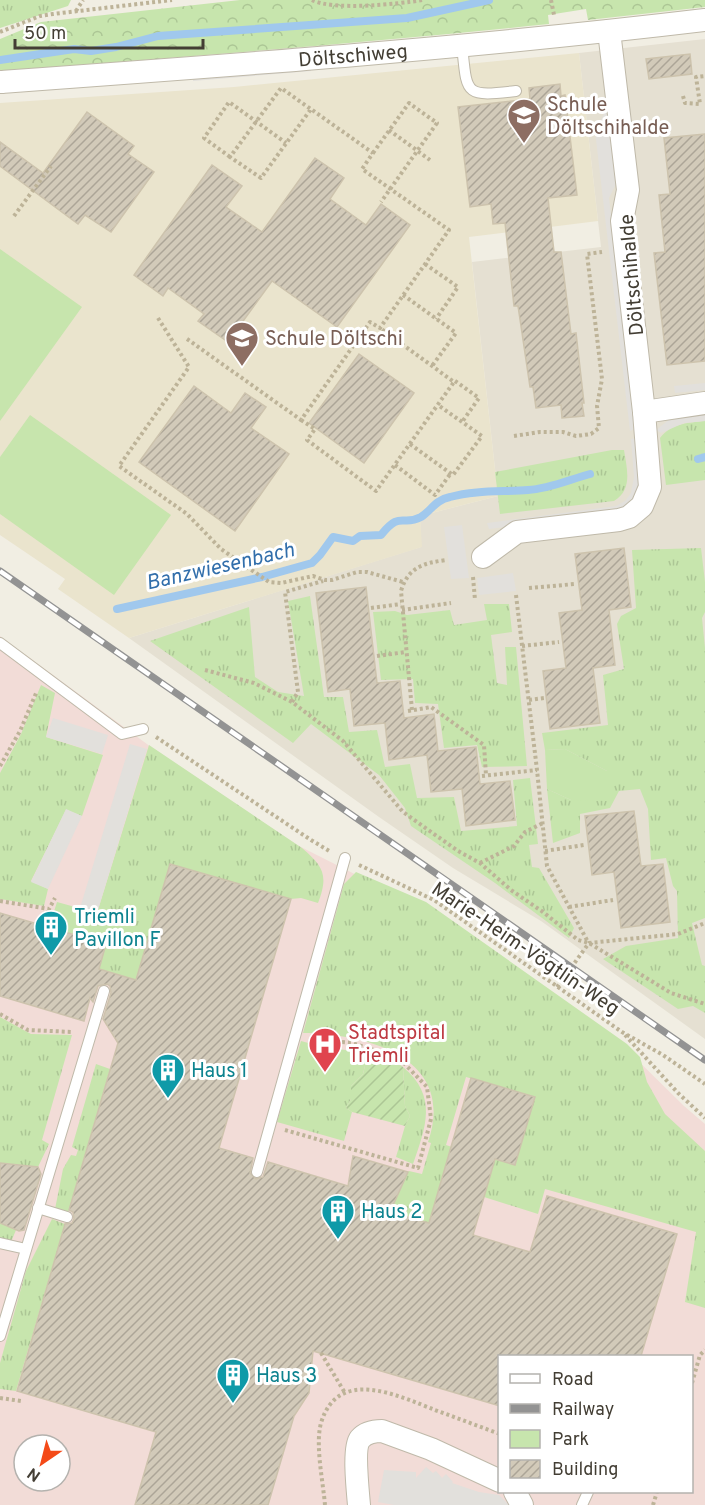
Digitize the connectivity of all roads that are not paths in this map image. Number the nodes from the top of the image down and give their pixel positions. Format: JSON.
{"nodes":[{"id":1,"x":705,"y":20,"type":"edge"},
{"id":2,"x":609,"y":32,"type":"junction"},
{"id":3,"x":462,"y":45,"type":"junction"},
{"id":4,"x":0,"y":82,"type":"edge"},
{"id":5,"x":516,"y":91,"type":"dead end"},
{"id":6,"x":705,"y":404,"type":"edge"},
{"id":7,"x":644,"y":412,"type":"junction"},
{"id":8,"x":483,"y":557,"type":"dead end"},
{"id":9,"x":0,"y":643,"type":"edge"},
{"id":10,"x":143,"y":729,"type":"road end"},
{"id":11,"x":345,"y":858,"type":"road end"},
{"id":12,"x":104,"y":991,"type":"dead end"},
{"id":13,"x":257,"y":1172,"type":"dead end"},
{"id":14,"x":39,"y":1208,"type":"junction"},
{"id":15,"x":67,"y":1217,"type":"dead end"},
{"id":16,"x":0,"y":1243,"type":"edge"},
{"id":17,"x":26,"y":1249,"type":"junction"},
{"id":18,"x":4,"y":1306,"type":"edge"},
{"id":19,"x":0,"y":1336,"type":"edge"},
{"id":20,"x":498,"y":1480,"type":"edge"},
{"id":21,"x":359,"y":1505,"type":"edge"}],
"edges":[{"from":1,"to":2,"type":"street","name":"Döltschiweg"},
{"from":2,"to":3,"type":"street","name":"Döltschiweg"},
{"from":2,"to":7,"type":"street","name":"Döltschihalde"},
{"from":3,"to":4,"type":"street","name":"Döltschiweg"},
{"from":3,"to":5,"type":"lane"},
{"from":6,"to":7,"type":"street"},
{"from":7,"to":8,"type":"street","name":"Döltschihalde"},
{"from":9,"to":10,"type":"lane"},
{"from":11,"to":13,"type":"lane"},
{"from":12,"to":14,"type":"lane"},
{"from":14,"to":15,"type":"lane"},
{"from":14,"to":17,"type":"lane"},
{"from":16,"to":17,"type":"lane"},
{"from":17,"to":18,"type":"lane"},
{"from":18,"to":19,"type":"lane"},
{"from":20,"to":21,"type":"street"}]}
